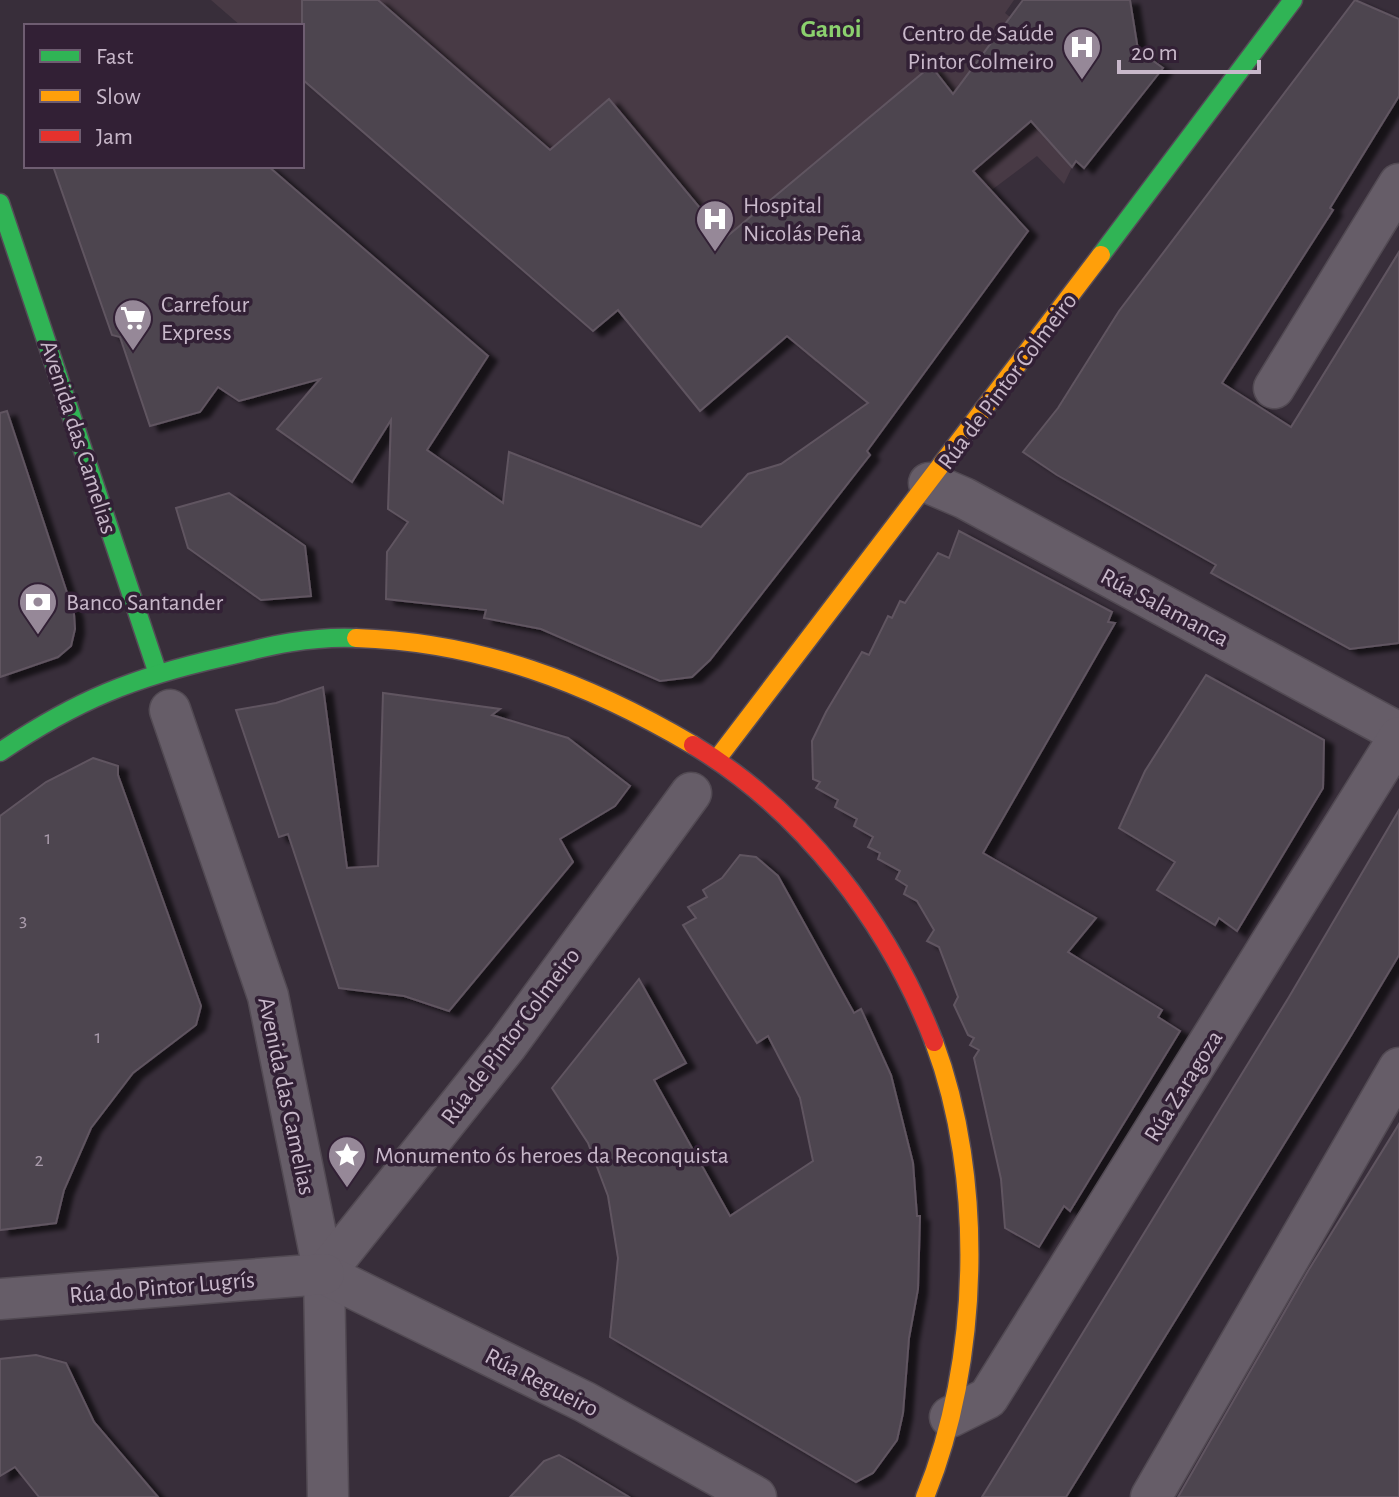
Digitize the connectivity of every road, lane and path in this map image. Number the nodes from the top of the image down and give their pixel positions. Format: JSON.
{"nodes":[{"id":1,"x":1293,"y":0,"type":"edge"},
{"id":2,"x":1399,"y":184,"type":"edge"},
{"id":3,"x":0,"y":203,"type":"edge"},
{"id":4,"x":1274,"y":388,"type":"dead end"},
{"id":5,"x":929,"y":483,"type":"junction"},
{"id":6,"x":157,"y":671,"type":"junction"},
{"id":7,"x":170,"y":710,"type":"dead end"},
{"id":8,"x":1399,"y":735,"type":"edge"},
{"id":9,"x":0,"y":752,"type":"edge"},
{"id":10,"x":717,"y":759,"type":"junction"},
{"id":11,"x":691,"y":793,"type":"dead end"},
{"id":12,"x":1399,"y":1068,"type":"edge"},
{"id":13,"x":324,"y":1274,"type":"junction"},
{"id":14,"x":0,"y":1299,"type":"edge"},
{"id":15,"x":950,"y":1417,"type":"junction"},
{"id":16,"x":328,"y":1497,"type":"edge"},
{"id":17,"x":756,"y":1497,"type":"edge"},
{"id":18,"x":925,"y":1497,"type":"edge"},
{"id":19,"x":1151,"y":1497,"type":"edge"}],
"edges":[{"from":1,"to":5,"type":"main road","name":"Rúa de Pintor Colmeiro"},
{"from":2,"to":4,"type":"street"},
{"from":3,"to":6,"type":"main road","name":"Avenida das Camelias"},
{"from":5,"to":8,"type":"street","name":"Rúa Salamanca"},
{"from":5,"to":10,"type":"main road","name":"Rúa de Pintor Colmeiro"},
{"from":6,"to":9,"type":"main road"},
{"from":6,"to":10,"type":"main road"},
{"from":7,"to":13,"type":"street","name":"Avenida das Camelias"},
{"from":8,"to":15,"type":"street","name":"Rúa Zaragoza"},
{"from":10,"to":15,"type":"main road"},
{"from":11,"to":13,"type":"street","name":"Rúa de Pintor Colmeiro"},
{"from":12,"to":19,"type":"street"},
{"from":13,"to":14,"type":"street","name":"Rúa do Pintor Lugrís"},
{"from":13,"to":16,"type":"street","name":"Avenida das Camelias"},
{"from":13,"to":17,"type":"street","name":"Rúa Regueiro"},
{"from":15,"to":18,"type":"main road"}]}
